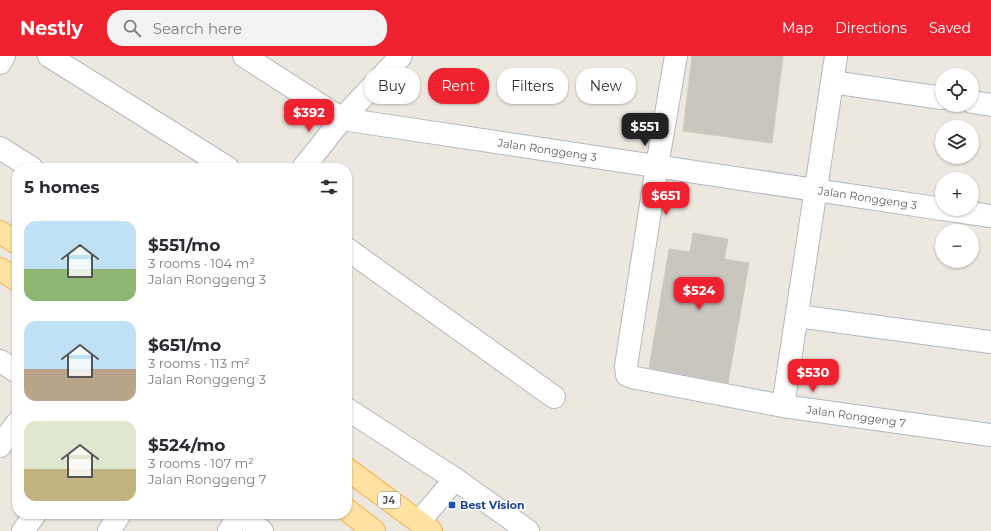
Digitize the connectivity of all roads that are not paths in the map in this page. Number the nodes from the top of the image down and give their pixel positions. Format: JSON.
{"nodes":[{"id":1,"x":4,"y":56,"type":"edge"},
{"id":2,"x":49,"y":56,"type":"edge"},
{"id":3,"x":244,"y":56,"type":"edge"},
{"id":4,"x":401,"y":56,"type":"edge"},
{"id":5,"x":676,"y":56,"type":"edge"},
{"id":6,"x":836,"y":56,"type":"edge"},
{"id":7,"x":0,"y":63,"type":"edge"},
{"id":8,"x":832,"y":82,"type":"junction"},
{"id":9,"x":935,"y":97,"type":"edge"},
{"id":10,"x":979,"y":103,"type":"edge"},
{"id":11,"x":991,"y":105,"type":"edge"},
{"id":12,"x":342,"y":119,"type":"junction"},
{"id":13,"x":0,"y":148,"type":"edge"},
{"id":14,"x":24,"y":163,"type":"edge"},
{"id":15,"x":220,"y":163,"type":"edge"},
{"id":16,"x":307,"y":163,"type":"edge"},
{"id":17,"x":656,"y":166,"type":"junction"},
{"id":18,"x":816,"y":190,"type":"junction"},
{"id":19,"x":935,"y":208,"type":"edge"},
{"id":20,"x":979,"y":214,"type":"edge"},
{"id":21,"x":991,"y":216,"type":"edge"},
{"id":22,"x":0,"y":232,"type":"edge"},
{"id":23,"x":12,"y":240,"type":"edge"},
{"id":24,"x":352,"y":253,"type":"edge"},
{"id":25,"x":0,"y":269,"type":"edge"},
{"id":26,"x":12,"y":277,"type":"edge"},
{"id":27,"x":796,"y":316,"type":"junction"},
{"id":28,"x":991,"y":342,"type":"edge"},
{"id":29,"x":0,"y":361,"type":"edge"},
{"id":30,"x":12,"y":369,"type":"edge"},
{"id":31,"x":554,"y":397,"type":"dead end"},
{"id":32,"x":783,"y":406,"type":"junction"},
{"id":33,"x":352,"y":411,"type":"edge"},
{"id":34,"x":12,"y":430,"type":"edge"},
{"id":35,"x":991,"y":435,"type":"edge"},
{"id":36,"x":0,"y":446,"type":"edge"},
{"id":37,"x":352,"y":473,"type":"edge"},
{"id":38,"x":455,"y":479,"type":"junction"},
{"id":39,"x":352,"y":514,"type":"edge"},
{"id":40,"x":31,"y":519,"type":"edge"},
{"id":41,"x":117,"y":519,"type":"edge"},
{"id":42,"x":237,"y":519,"type":"edge"},
{"id":43,"x":246,"y":519,"type":"edge"},
{"id":44,"x":425,"y":526,"type":"edge"},
{"id":45,"x":23,"y":531,"type":"edge"},
{"id":46,"x":109,"y":531,"type":"edge"},
{"id":47,"x":229,"y":531,"type":"edge"},
{"id":48,"x":262,"y":531,"type":"edge"},
{"id":49,"x":374,"y":531,"type":"edge"},
{"id":50,"x":528,"y":531,"type":"edge"}],
"edges":[{"from":1,"to":7,"type":"street"},
{"from":2,"to":15,"type":"street"},
{"from":3,"to":12,"type":"street"},
{"from":4,"to":12,"type":"street"},
{"from":5,"to":17,"type":"street"},
{"from":6,"to":8,"type":"street"},
{"from":8,"to":9,"type":"street"},
{"from":8,"to":18,"type":"street"},
{"from":10,"to":11,"type":"street"},
{"from":12,"to":16,"type":"street"},
{"from":12,"to":17,"type":"street","name":"Jalan Ronggeng 3"},
{"from":13,"to":14,"type":"street"},
{"from":17,"to":18,"type":"street","name":"Jalan Ronggeng 3"},
{"from":17,"to":32,"type":"street","name":"Jalan Ronggeng 7"},
{"from":18,"to":19,"type":"street","name":"Jalan Ronggeng 3"},
{"from":18,"to":27,"type":"street"},
{"from":20,"to":21,"type":"street","name":"Jalan Ronggeng 3"},
{"from":22,"to":23,"type":"main road"},
{"from":24,"to":31,"type":"street"},
{"from":25,"to":26,"type":"main road"},
{"from":27,"to":28,"type":"street"},
{"from":27,"to":32,"type":"street"},
{"from":29,"to":30,"type":"street"},
{"from":32,"to":35,"type":"street","name":"Jalan Ronggeng 7"},
{"from":33,"to":38,"type":"street"},
{"from":34,"to":36,"type":"street"},
{"from":37,"to":44,"type":"main road","number":"J4"},
{"from":38,"to":44,"type":"street"},
{"from":38,"to":50,"type":"street"},
{"from":39,"to":49,"type":"main road"},
{"from":40,"to":45,"type":"street"},
{"from":41,"to":46,"type":"street"},
{"from":42,"to":47,"type":"street"},
{"from":43,"to":48,"type":"street"}]}
